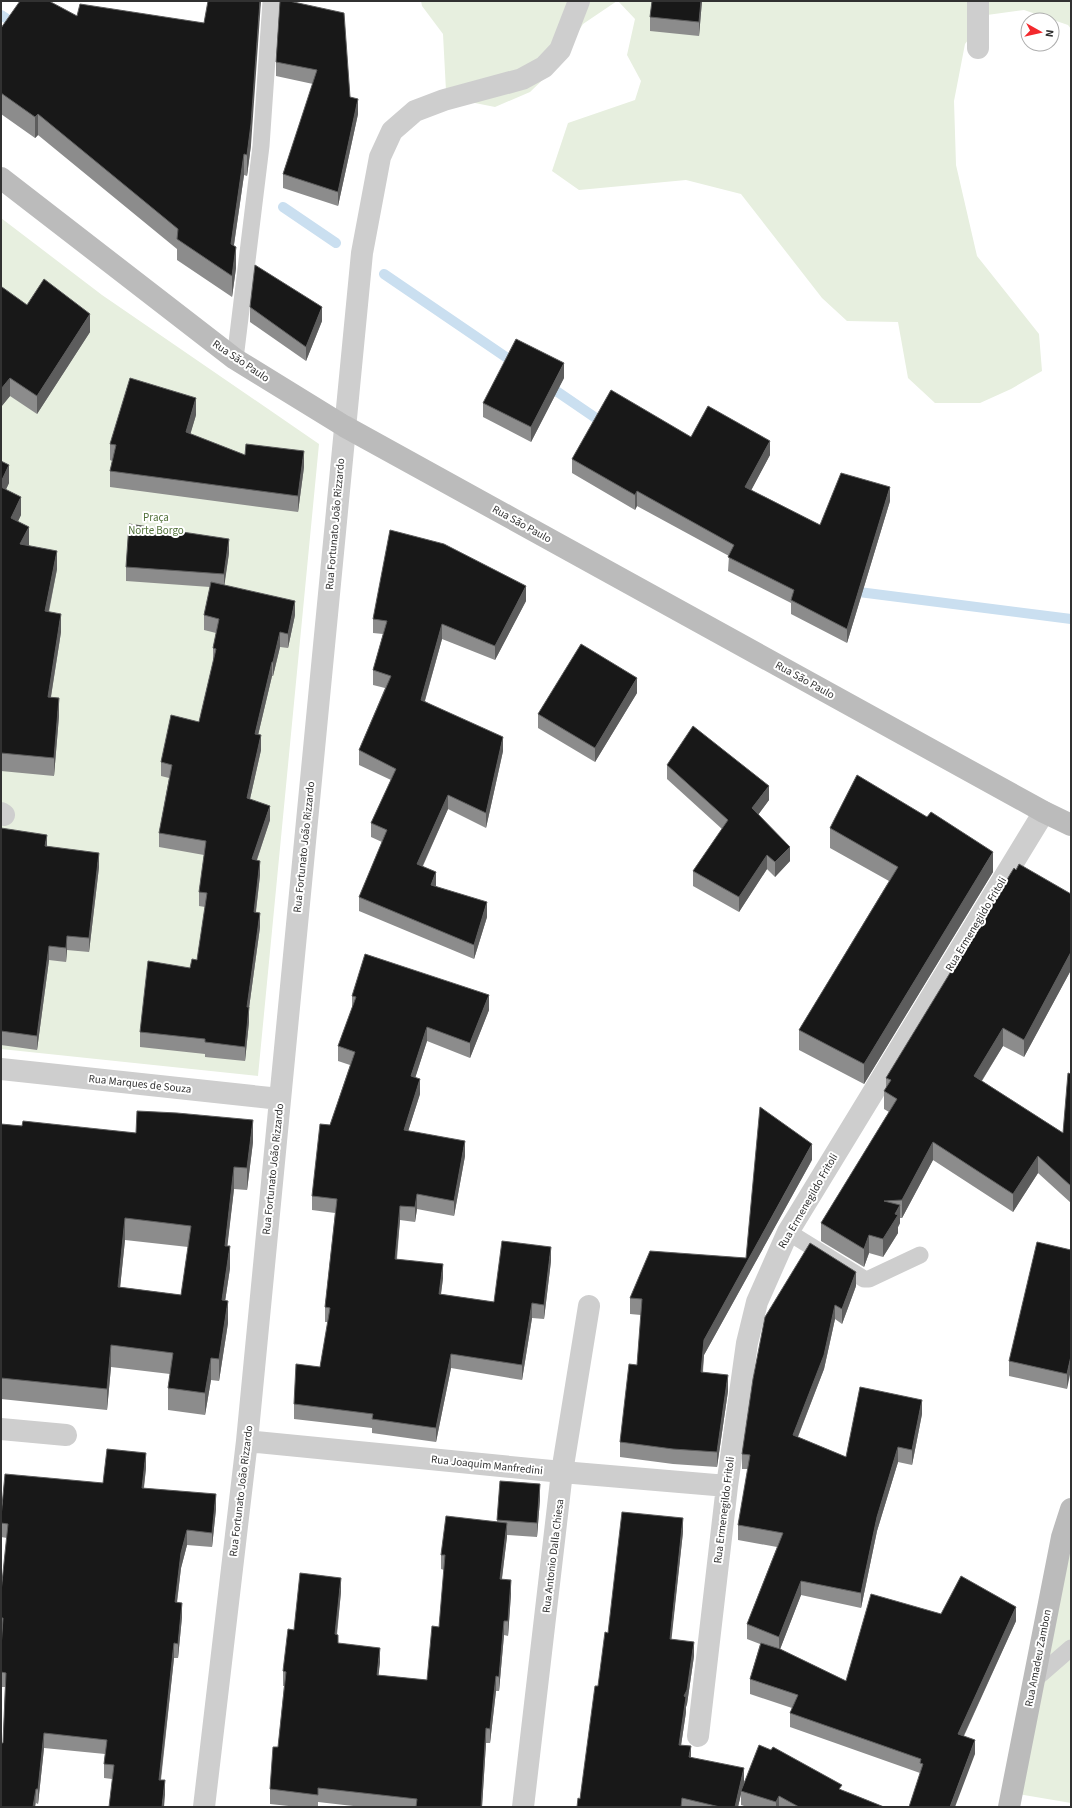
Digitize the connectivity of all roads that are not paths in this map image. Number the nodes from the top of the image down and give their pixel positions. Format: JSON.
{"nodes":[{"id":1,"x":271,"y":1,"type":"edge"},
{"id":2,"x":579,"y":1,"type":"edge"},
{"id":3,"x":978,"y":1,"type":"edge"},
{"id":4,"x":978,"y":48,"type":"dead end"},
{"id":5,"x":1,"y":178,"type":"edge"},
{"id":6,"x":235,"y":360,"type":"junction"},
{"id":7,"x":344,"y":426,"type":"junction"},
{"id":8,"x":1044,"y":812,"type":"junction"},
{"id":9,"x":1071,"y":825,"type":"edge"},
{"id":10,"x":1,"y":1069,"type":"edge"},
{"id":11,"x":280,"y":1099,"type":"junction"},
{"id":12,"x":788,"y":1232,"type":"junction"},
{"id":13,"x":920,"y":1255,"type":"dead end"},
{"id":14,"x":589,"y":1306,"type":"dead end"},
{"id":15,"x":1,"y":1429,"type":"edge"},
{"id":16,"x":66,"y":1435,"type":"dead end"},
{"id":17,"x":247,"y":1441,"type":"junction"},
{"id":18,"x":562,"y":1472,"type":"junction"},
{"id":19,"x":727,"y":1486,"type":"junction"},
{"id":20,"x":1071,"y":1509,"type":"edge"},
{"id":21,"x":1071,"y":1648,"type":"edge"},
{"id":22,"x":1034,"y":1680,"type":"junction"},
{"id":23,"x":698,"y":1736,"type":"dead end"},
{"id":24,"x":204,"y":1807,"type":"edge"},
{"id":25,"x":523,"y":1807,"type":"edge"},
{"id":26,"x":1009,"y":1807,"type":"edge"}],
"edges":[{"from":1,"to":6,"type":"lane"},
{"from":2,"to":7,"type":"street","name":"Rua Fortunato João Rizzardo"},
{"from":3,"to":4,"type":"street"},
{"from":5,"to":6,"type":"main road","name":"Rua São Paulo"},
{"from":6,"to":7,"type":"main road","name":"Rua São Paulo"},
{"from":7,"to":8,"type":"main road","name":"Rua São Paulo"},
{"from":7,"to":11,"type":"street","name":"Rua Fortunato João Rizzardo"},
{"from":8,"to":9,"type":"main road","name":"Rua São Paulo"},
{"from":8,"to":12,"type":"street","name":"Rua Ermenegildo Fritoli"},
{"from":10,"to":11,"type":"street","name":"Rua Marques de Souza"},
{"from":11,"to":17,"type":"street","name":"Rua Fortunato João Rizzardo"},
{"from":12,"to":13,"type":"lane"},
{"from":12,"to":19,"type":"street","name":"Rua Ermenegildo Fritoli"},
{"from":14,"to":18,"type":"street","name":"Rua Antonio Dalla Chiesa"},
{"from":15,"to":16,"type":"street"},
{"from":17,"to":18,"type":"street","name":"Rua Joaquim Manfredini"},
{"from":17,"to":24,"type":"street","name":"Rua Fortunato João Rizzardo"},
{"from":18,"to":19,"type":"street","name":"Rua Joaquim Manfredini"},
{"from":18,"to":25,"type":"street","name":"Rua Antonio Dalla Chiesa"},
{"from":19,"to":23,"type":"street","name":"Rua Ermenegildo Fritoli"},
{"from":20,"to":22,"type":"main road","name":"Rua Amadeu Zambon"},
{"from":21,"to":22,"type":"lane"},
{"from":22,"to":26,"type":"main road","name":"Rua Amadeu Zambon"}]}
